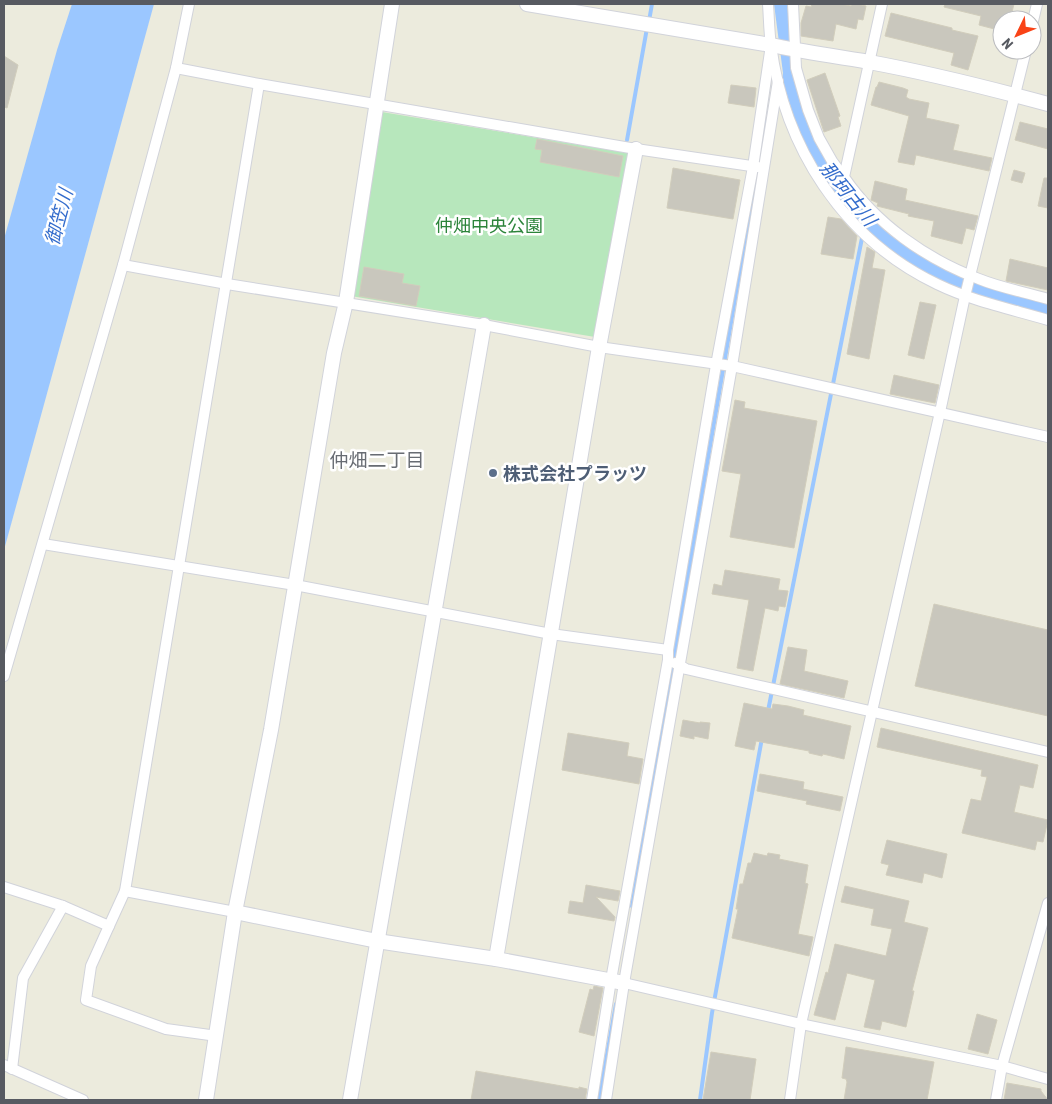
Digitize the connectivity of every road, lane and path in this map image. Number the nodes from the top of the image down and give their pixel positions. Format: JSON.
{"nodes":[{"id":1,"x":189,"y":4,"type":"edge"},
{"id":2,"x":392,"y":4,"type":"edge"},
{"id":3,"x":527,"y":4,"type":"edge"},
{"id":4,"x":768,"y":4,"type":"edge"},
{"id":5,"x":793,"y":4,"type":"edge"},
{"id":6,"x":882,"y":4,"type":"edge"},
{"id":7,"x":771,"y":45,"type":"junction"},
{"id":8,"x":796,"y":51,"type":"junction"},
{"id":9,"x":1024,"y":60,"type":"edge"},
{"id":10,"x":869,"y":62,"type":"junction"},
{"id":11,"x":176,"y":68,"type":"junction"},
{"id":12,"x":778,"y":81,"type":"junction"},
{"id":13,"x":259,"y":84,"type":"junction"},
{"id":14,"x":1016,"y":96,"type":"junction"},
{"id":15,"x":377,"y":103,"type":"junction"},
{"id":16,"x":1048,"y":104,"type":"edge"},
{"id":17,"x":636,"y":149,"type":"junction"},
{"id":18,"x":753,"y":166,"type":"junction"},
{"id":19,"x":764,"y":167,"type":"junction"},
{"id":20,"x":844,"y":177,"type":"junction"},
{"id":21,"x":123,"y":265,"type":"junction"},
{"id":22,"x":971,"y":276,"type":"junction"},
{"id":23,"x":227,"y":284,"type":"junction"},
{"id":24,"x":965,"y":296,"type":"junction"},
{"id":25,"x":1048,"y":299,"type":"edge"},
{"id":26,"x":346,"y":302,"type":"junction"},
{"id":27,"x":1048,"y":320,"type":"edge"},
{"id":28,"x":484,"y":325,"type":"junction"},
{"id":29,"x":598,"y":347,"type":"junction"},
{"id":30,"x":716,"y":365,"type":"junction"},
{"id":31,"x":732,"y":366,"type":"junction"},
{"id":32,"x":940,"y":412,"type":"junction"},
{"id":33,"x":1048,"y":437,"type":"edge"},
{"id":34,"x":43,"y":544,"type":"junction"},
{"id":35,"x":180,"y":566,"type":"junction"},
{"id":36,"x":295,"y":585,"type":"junction"},
{"id":37,"x":433,"y":611,"type":"junction"},
{"id":38,"x":551,"y":634,"type":"junction"},
{"id":39,"x":668,"y":655,"type":"junction"},
{"id":40,"x":679,"y":665,"type":"junction"},
{"id":41,"x":4,"y":676,"type":"edge"},
{"id":42,"x":872,"y":712,"type":"junction"},
{"id":43,"x":1048,"y":752,"type":"edge"},
{"id":44,"x":4,"y":887,"type":"edge"},
{"id":45,"x":125,"y":891,"type":"junction"},
{"id":46,"x":1048,"y":903,"type":"edge"},
{"id":47,"x":64,"y":906,"type":"junction"},
{"id":48,"x":235,"y":912,"type":"junction"},
{"id":49,"x":109,"y":926,"type":"junction"},
{"id":50,"x":377,"y":942,"type":"junction"},
{"id":51,"x":496,"y":959,"type":"junction"},
{"id":52,"x":617,"y":981,"type":"junction"},
{"id":53,"x":801,"y":1024,"type":"junction"},
{"id":54,"x":217,"y":1036,"type":"junction"},
{"id":55,"x":1002,"y":1066,"type":"junction"},
{"id":56,"x":8,"y":1067,"type":"edge"},
{"id":57,"x":1048,"y":1079,"type":"edge"},
{"id":58,"x":83,"y":1100,"type":"edge"},
{"id":59,"x":206,"y":1100,"type":"edge"},
{"id":60,"x":350,"y":1100,"type":"edge"},
{"id":61,"x":592,"y":1100,"type":"edge"},
{"id":62,"x":606,"y":1100,"type":"edge"},
{"id":63,"x":790,"y":1100,"type":"edge"},
{"id":64,"x":996,"y":1100,"type":"edge"}],
"edges":[{"from":1,"to":11,"type":"street"},
{"from":2,"to":15,"type":"street"},
{"from":3,"to":7,"type":"street"},
{"from":4,"to":7,"type":"street"},
{"from":5,"to":8,"type":"street"},
{"from":6,"to":10,"type":"street"},
{"from":7,"to":8,"type":"street"},
{"from":7,"to":12,"type":"street"},
{"from":7,"to":18,"type":"street"},
{"from":8,"to":10,"type":"street"},
{"from":8,"to":20,"type":"street"},
{"from":9,"to":14,"type":"street"},
{"from":10,"to":14,"type":"street"},
{"from":10,"to":20,"type":"street"},
{"from":11,"to":13,"type":"street"},
{"from":11,"to":21,"type":"street"},
{"from":12,"to":19,"type":"street"},
{"from":12,"to":24,"type":"street"},
{"from":13,"to":15,"type":"street"},
{"from":13,"to":23,"type":"street"},
{"from":14,"to":16,"type":"street"},
{"from":14,"to":22,"type":"street"},
{"from":15,"to":17,"type":"street"},
{"from":15,"to":26,"type":"street"},
{"from":17,"to":18,"type":"street"},
{"from":17,"to":29,"type":"street"},
{"from":18,"to":19,"type":"street"},
{"from":18,"to":30,"type":"street"},
{"from":19,"to":31,"type":"street"},
{"from":20,"to":22,"type":"street"},
{"from":21,"to":23,"type":"street"},
{"from":21,"to":34,"type":"street"},
{"from":22,"to":24,"type":"street"},
{"from":22,"to":25,"type":"street"},
{"from":23,"to":26,"type":"street"},
{"from":23,"to":35,"type":"street"},
{"from":24,"to":27,"type":"street"},
{"from":24,"to":32,"type":"street"},
{"from":26,"to":28,"type":"street"},
{"from":26,"to":36,"type":"street"},
{"from":28,"to":29,"type":"street"},
{"from":28,"to":37,"type":"street"},
{"from":29,"to":30,"type":"street"},
{"from":29,"to":38,"type":"street"},
{"from":30,"to":31,"type":"street"},
{"from":30,"to":39,"type":"street"},
{"from":31,"to":32,"type":"street"},
{"from":31,"to":40,"type":"street"},
{"from":32,"to":33,"type":"street"},
{"from":32,"to":42,"type":"street"},
{"from":34,"to":35,"type":"street"},
{"from":34,"to":41,"type":"street"},
{"from":35,"to":36,"type":"street"},
{"from":35,"to":45,"type":"street"},
{"from":36,"to":37,"type":"street"},
{"from":36,"to":48,"type":"street"},
{"from":37,"to":38,"type":"street"},
{"from":37,"to":50,"type":"street"},
{"from":38,"to":39,"type":"street"},
{"from":38,"to":51,"type":"street"},
{"from":39,"to":40,"type":"street"},
{"from":39,"to":52,"type":"street"},
{"from":40,"to":42,"type":"street"},
{"from":40,"to":52,"type":"street"},
{"from":42,"to":43,"type":"street"},
{"from":42,"to":53,"type":"street"},
{"from":44,"to":47,"type":"street"},
{"from":45,"to":48,"type":"street"},
{"from":45,"to":49,"type":"street"},
{"from":46,"to":55,"type":"street"},
{"from":47,"to":49,"type":"street"},
{"from":47,"to":56,"type":"street"},
{"from":48,"to":50,"type":"street"},
{"from":48,"to":54,"type":"street"},
{"from":49,"to":54,"type":"street"},
{"from":50,"to":51,"type":"street"},
{"from":50,"to":60,"type":"street"},
{"from":51,"to":52,"type":"street"},
{"from":52,"to":53,"type":"street"},
{"from":52,"to":61,"type":"street"},
{"from":52,"to":62,"type":"street"},
{"from":53,"to":55,"type":"street"},
{"from":53,"to":63,"type":"street"},
{"from":54,"to":59,"type":"street"},
{"from":55,"to":57,"type":"street"},
{"from":55,"to":64,"type":"street"},
{"from":56,"to":58,"type":"street"}]}
